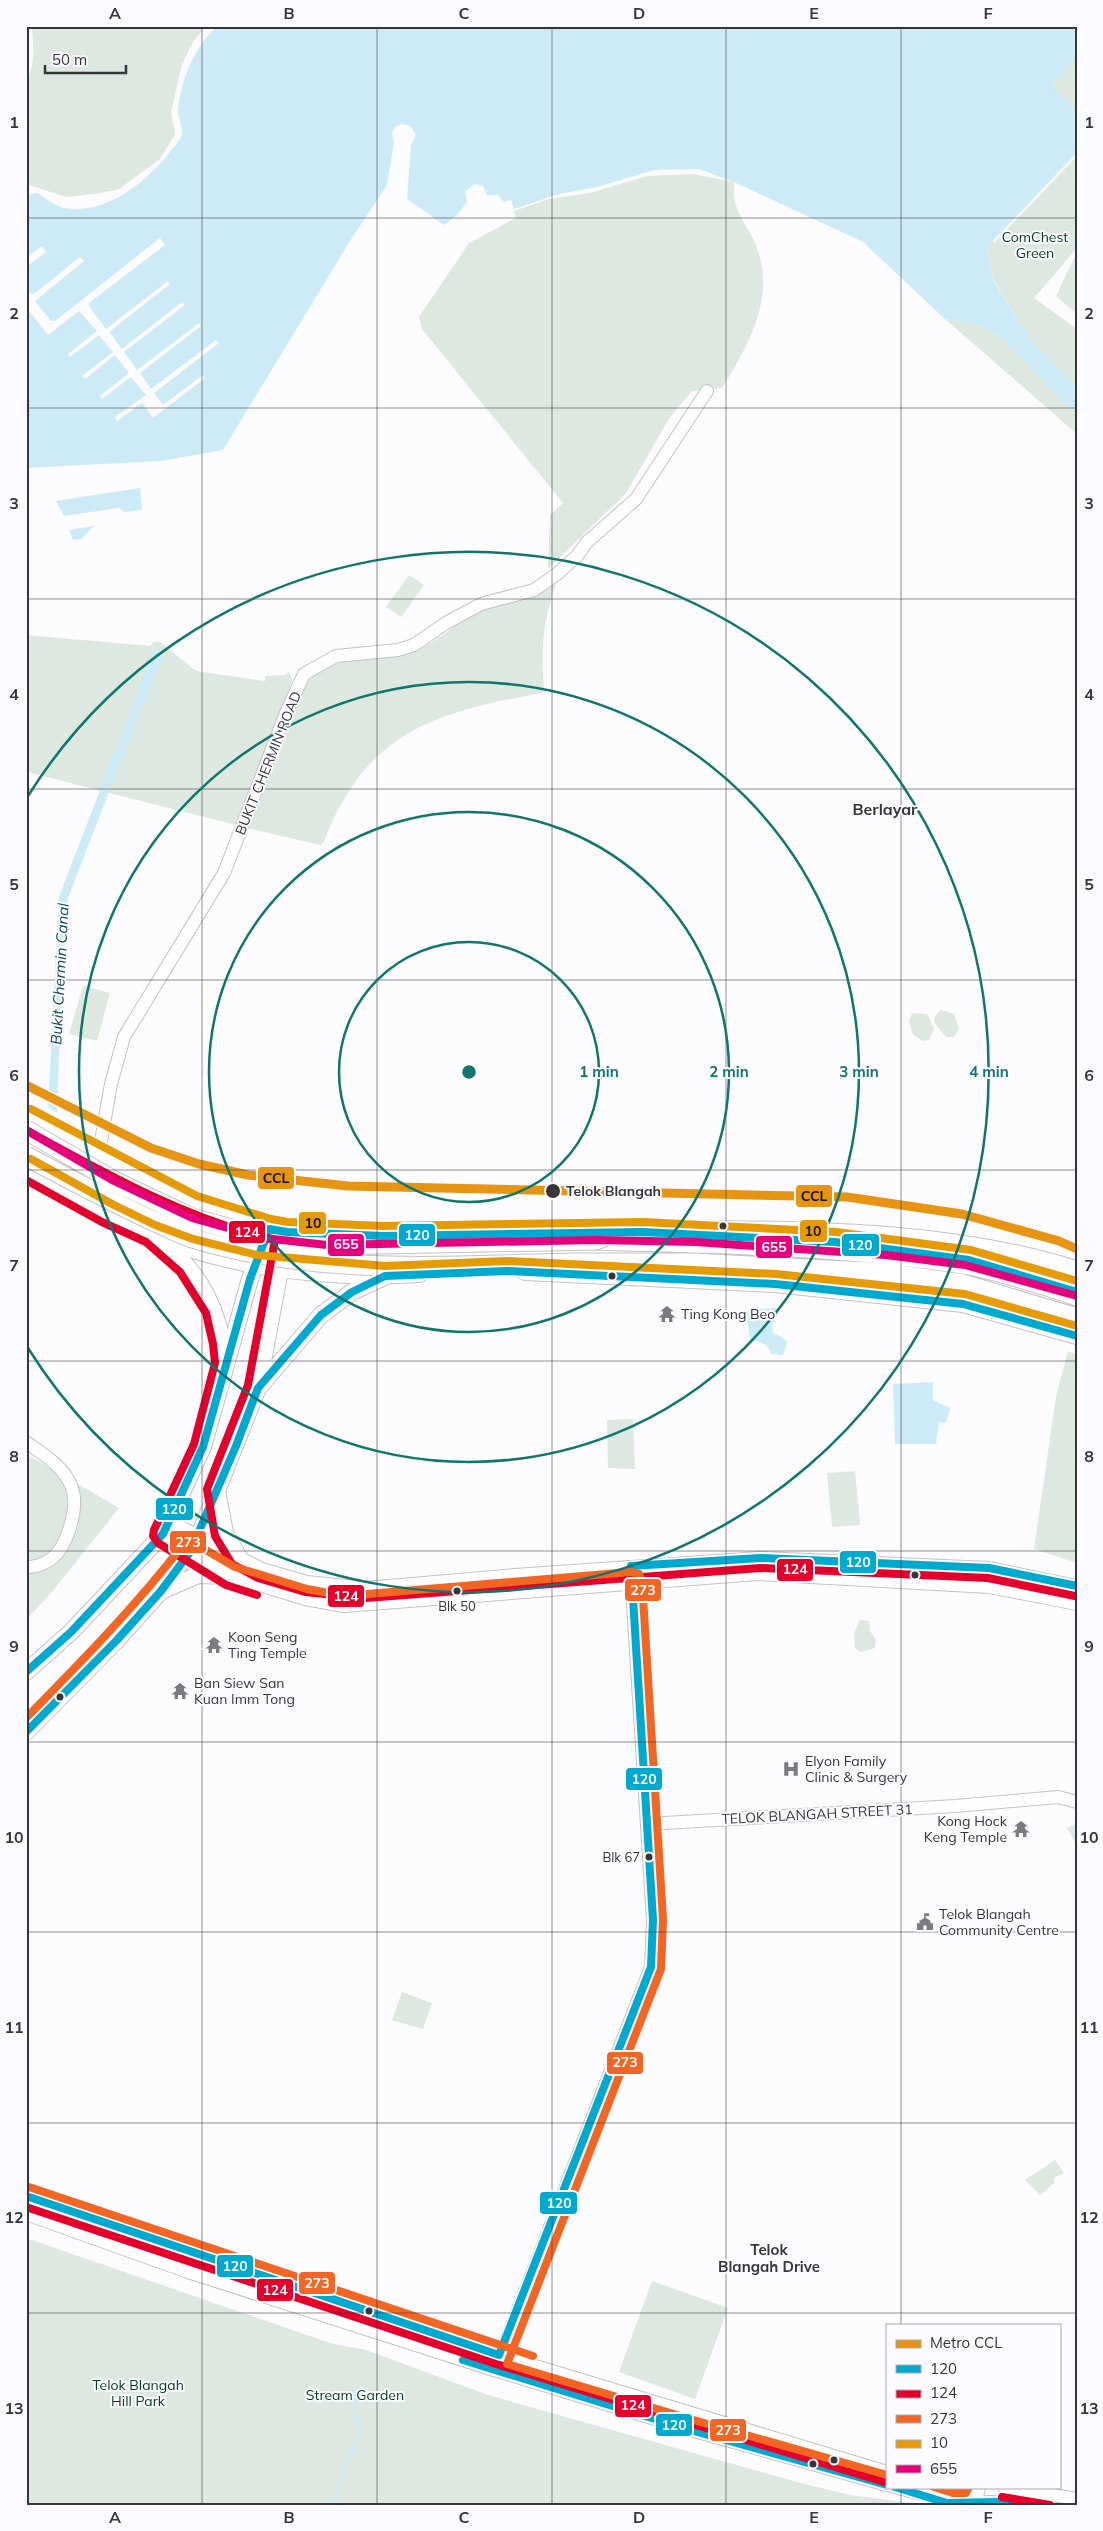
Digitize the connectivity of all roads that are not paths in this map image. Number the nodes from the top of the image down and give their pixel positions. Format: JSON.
{"nodes":[{"id":1,"x":707,"y":391,"type":"dead end"},
{"id":2,"x":26,"y":1118,"type":"edge"},
{"id":3,"x":26,"y":1130,"type":"edge"},
{"id":4,"x":26,"y":1156,"type":"edge"},
{"id":5,"x":101,"y":1158,"type":"junction"},
{"id":6,"x":26,"y":1168,"type":"edge"},
{"id":7,"x":107,"y":1213,"type":"junction"},
{"id":8,"x":269,"y":1229,"type":"junction"},
{"id":9,"x":287,"y":1232,"type":"junction"},
{"id":10,"x":151,"y":1234,"type":"junction"},
{"id":11,"x":477,"y":1235,"type":"junction"},
{"id":12,"x":596,"y":1240,"type":"junction"},
{"id":13,"x":255,"y":1265,"type":"junction"},
{"id":14,"x":279,"y":1269,"type":"junction"},
{"id":15,"x":486,"y":1271,"type":"junction"},
{"id":16,"x":1077,"y":1271,"type":"edge"},
{"id":17,"x":385,"y":1276,"type":"junction"},
{"id":18,"x":1077,"y":1292,"type":"edge"},
{"id":19,"x":1077,"y":1296,"type":"edge"},
{"id":20,"x":1077,"y":1318,"type":"edge"},
{"id":21,"x":1077,"y":1336,"type":"edge"},
{"id":22,"x":225,"y":1364,"type":"junction"},
{"id":23,"x":258,"y":1388,"type":"junction"},
{"id":24,"x":26,"y":1442,"type":"edge"},
{"id":25,"x":217,"y":1491,"type":"junction"},
{"id":26,"x":166,"y":1527,"type":"junction"},
{"id":27,"x":198,"y":1536,"type":"junction"},
{"id":28,"x":190,"y":1552,"type":"junction"},
{"id":29,"x":239,"y":1557,"type":"junction"},
{"id":30,"x":631,"y":1566,"type":"junction"},
{"id":31,"x":26,"y":1567,"type":"edge"},
{"id":32,"x":231,"y":1576,"type":"junction"},
{"id":33,"x":632,"y":1582,"type":"junction"},
{"id":34,"x":1077,"y":1586,"type":"edge"},
{"id":35,"x":161,"y":1591,"type":"junction"},
{"id":36,"x":1077,"y":1604,"type":"edge"},
{"id":37,"x":26,"y":1672,"type":"edge"},
{"id":38,"x":26,"y":1732,"type":"edge"},
{"id":39,"x":1077,"y":1802,"type":"edge"},
{"id":40,"x":647,"y":1824,"type":"junction"},
{"id":41,"x":26,"y":2196,"type":"edge"},
{"id":42,"x":26,"y":2214,"type":"edge"},
{"id":43,"x":499,"y":2356,"type":"junction"},
{"id":44,"x":494,"y":2370,"type":"junction"},
{"id":45,"x":886,"y":2472,"type":"edge"},
{"id":46,"x":886,"y":2485,"type":"edge"},
{"id":47,"x":898,"y":2488,"type":"edge"},
{"id":48,"x":979,"y":2488,"type":"edge"},
{"id":49,"x":1010,"y":2488,"type":"edge"},
{"id":50,"x":1077,"y":2499,"type":"edge"},
{"id":51,"x":970,"y":2504,"type":"edge"},
{"id":52,"x":1018,"y":2505,"type":"edge"}],
"edges":[{"from":1,"to":5,"type":"street","name":"BUKIT CHERMIN ROAD"},
{"from":2,"to":5,"type":"main road"},
{"from":3,"to":12,"type":"highway","bridge":true},
{"from":4,"to":20,"type":"highway","bridge":true},
{"from":5,"to":7,"type":"street","name":"BUKIT CHERMIN ROAD"},
{"from":5,"to":8,"type":"main road"},
{"from":6,"to":7,"type":"main road"},
{"from":7,"to":10,"type":"main road"},
{"from":8,"to":9,"type":"main road"},
{"from":8,"to":13,"type":"main road"},
{"from":9,"to":11,"type":"main road"},
{"from":9,"to":14,"type":"main road"},
{"from":10,"to":13,"type":"main road"},
{"from":10,"to":22,"type":"main road"},
{"from":11,"to":15,"type":"main road"},
{"from":11,"to":18,"type":"main road"},
{"from":12,"to":16,"type":"highway","bridge":true},
{"from":12,"to":19,"type":"highway"},
{"from":13,"to":14,"type":"main road"},
{"from":13,"to":22,"type":"main road"},
{"from":14,"to":17,"type":"main road"},
{"from":14,"to":23,"type":"main road"},
{"from":15,"to":17,"type":"main road"},
{"from":15,"to":21,"type":"main road"},
{"from":17,"to":23,"type":"main road"},
{"from":22,"to":26,"type":"main road"},
{"from":23,"to":25,"type":"main road"},
{"from":24,"to":31,"type":"street"},
{"from":25,"to":27,"type":"main road"},
{"from":25,"to":29,"type":"main road"},
{"from":26,"to":27,"type":"street"},
{"from":26,"to":28,"type":"street"},
{"from":26,"to":37,"type":"main road"},
{"from":27,"to":28,"type":"main road"},
{"from":27,"to":29,"type":"street"},
{"from":28,"to":32,"type":"street"},
{"from":28,"to":35,"type":"main road"},
{"from":29,"to":30,"type":"street"},
{"from":30,"to":33,"type":"street"},
{"from":30,"to":34,"type":"street"},
{"from":32,"to":33,"type":"street"},
{"from":32,"to":35,"type":"main road"},
{"from":33,"to":36,"type":"street"},
{"from":33,"to":40,"type":"street"},
{"from":35,"to":38,"type":"main road"},
{"from":39,"to":40,"type":"street","name":"TELOK BLANGAH STREET 31"},
{"from":40,"to":43,"type":"street"},
{"from":41,"to":43,"type":"street"},
{"from":42,"to":44,"type":"street"},
{"from":43,"to":44,"type":"street"},
{"from":43,"to":45,"type":"street"},
{"from":44,"to":46,"type":"street"},
{"from":47,"to":51,"type":"street"},
{"from":48,"to":51,"type":"street"},
{"from":49,"to":50,"type":"street"},
{"from":51,"to":52,"type":"street"}]}
